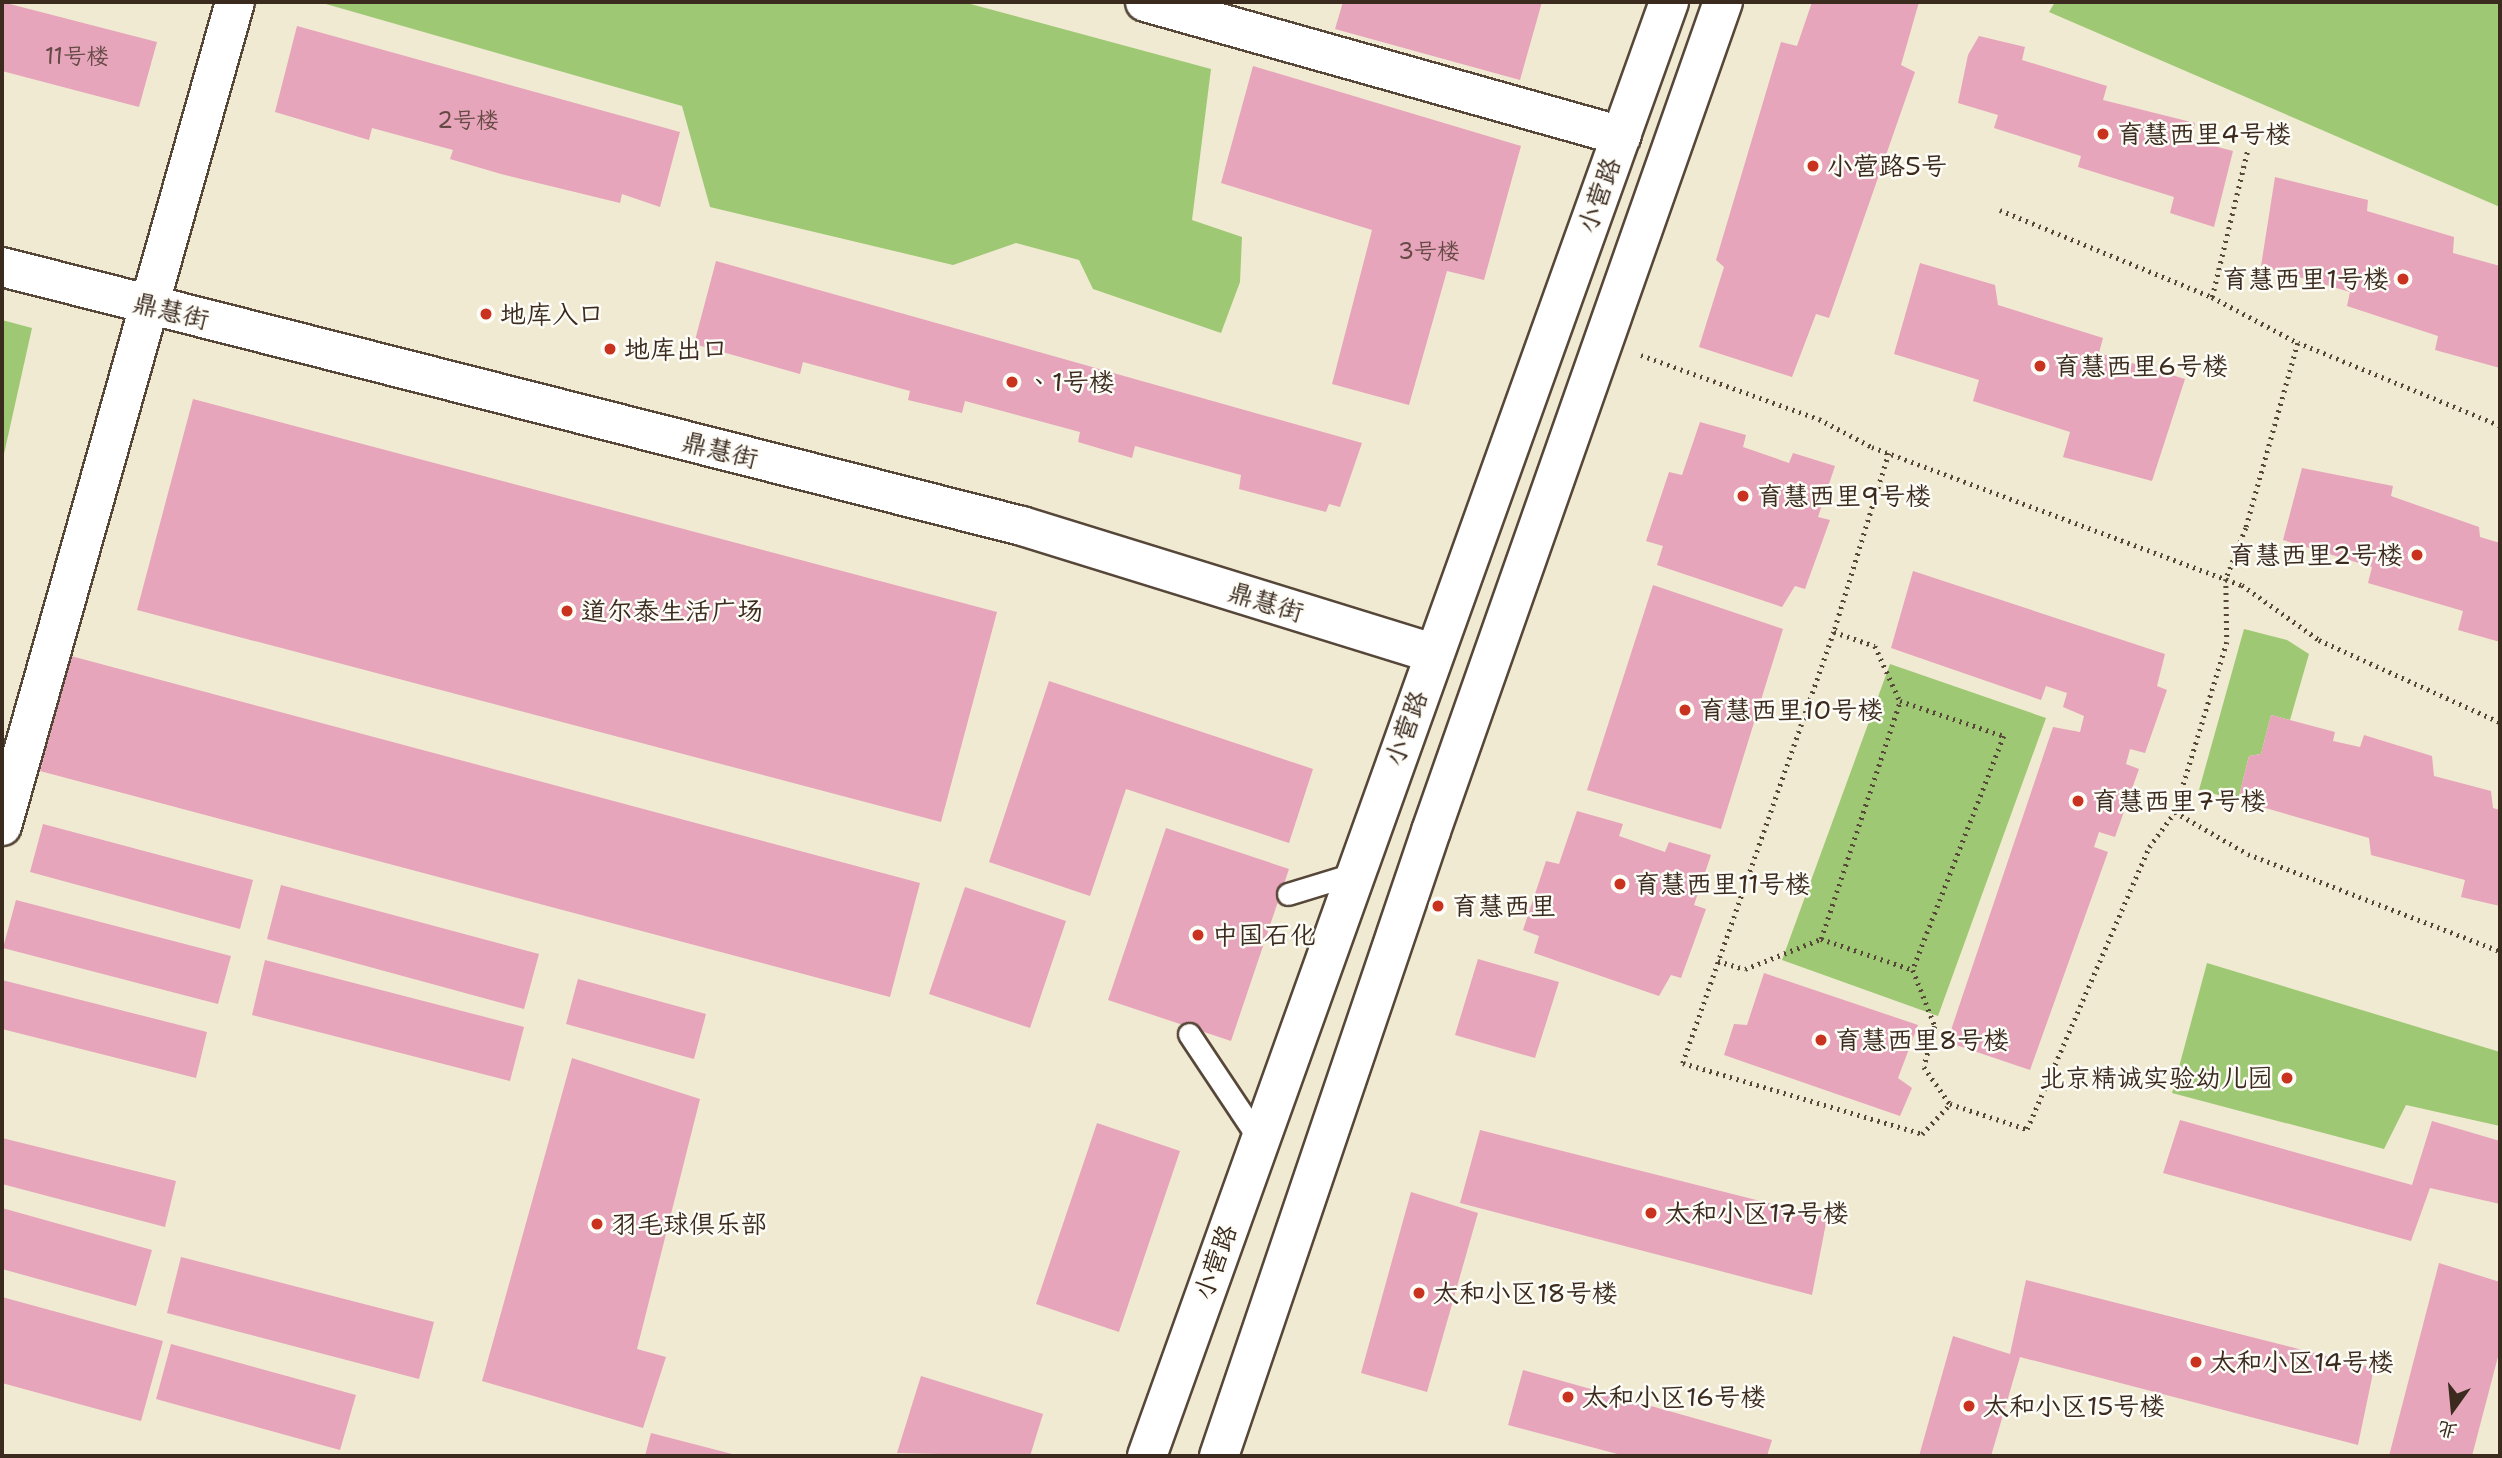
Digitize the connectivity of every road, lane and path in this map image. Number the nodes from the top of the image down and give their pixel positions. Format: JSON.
{"nodes":[{"id":1,"x":235,"y":2,"type":"edge"},
{"id":2,"x":1145,"y":2,"type":"edge"},
{"id":3,"x":1669,"y":2,"type":"edge"},
{"id":4,"x":1723,"y":2,"type":"edge"},
{"id":5,"x":1620,"y":136,"type":"junction"},
{"id":6,"x":2248,"y":148,"type":"dead end"},
{"id":7,"x":2000,"y":210,"type":"dead end"},
{"id":8,"x":2,"y":267,"type":"edge"},
{"id":9,"x":2212,"y":297,"type":"junction"},
{"id":10,"x":149,"y":305,"type":"junction"},
{"id":11,"x":1604,"y":341,"type":"junction"},
{"id":12,"x":2298,"y":344,"type":"junction"},
{"id":13,"x":2500,"y":426,"type":"edge"},
{"id":14,"x":1889,"y":453,"type":"junction"},
{"id":15,"x":2226,"y":579,"type":"junction"},
{"id":16,"x":1833,"y":632,"type":"junction"},
{"id":17,"x":1433,"y":653,"type":"junction"},
{"id":18,"x":1900,"y":701,"type":"junction"},
{"id":19,"x":2500,"y":722,"type":"edge"},
{"id":20,"x":2175,"y":812,"type":"junction"},
{"id":21,"x":2,"y":826,"type":"edge"},
{"id":22,"x":1353,"y":874,"type":"junction"},
{"id":23,"x":1288,"y":894,"type":"dead end"},
{"id":24,"x":1821,"y":939,"type":"junction"},
{"id":25,"x":2500,"y":951,"type":"edge"},
{"id":26,"x":1718,"y":961,"type":"junction"},
{"id":27,"x":1913,"y":970,"type":"junction"},
{"id":28,"x":1189,"y":1034,"type":"dead end"},
{"id":29,"x":1951,"y":1104,"type":"junction"},
{"id":30,"x":1259,"y":1139,"type":"junction"},
{"id":31,"x":1147,"y":1456,"type":"edge"},
{"id":32,"x":1219,"y":1456,"type":"edge"}],
"edges":[{"from":1,"to":10,"type":"street"},
{"from":2,"to":5,"type":"street"},
{"from":3,"to":5,"type":"street","name":"小营路"},
{"from":4,"to":11,"type":"street","name":"小营路"},
{"from":5,"to":17,"type":"street","name":"小营路"},
{"from":6,"to":9,"type":"path"},
{"from":7,"to":9,"type":"path"},
{"from":8,"to":10,"type":"street","name":"鼎慧街"},
{"from":9,"to":12,"type":"path"},
{"from":10,"to":17,"type":"street","name":"鼎慧街"},
{"from":10,"to":21,"type":"street"},
{"from":11,"to":14,"type":"path"},
{"from":11,"to":32,"type":"street","name":"小营路"},
{"from":12,"to":13,"type":"path"},
{"from":12,"to":15,"type":"path"},
{"from":14,"to":15,"type":"path"},
{"from":14,"to":16,"type":"path"},
{"from":15,"to":19,"type":"path"},
{"from":15,"to":20,"type":"path"},
{"from":16,"to":18,"type":"path"},
{"from":16,"to":26,"type":"path"},
{"from":17,"to":22,"type":"street","name":"小营路"},
{"from":18,"to":24,"type":"path"},
{"from":18,"to":27,"type":"path"},
{"from":20,"to":25,"type":"path"},
{"from":20,"to":29,"type":"path"},
{"from":22,"to":23,"type":"lane"},
{"from":22,"to":30,"type":"street","name":"小营路"},
{"from":24,"to":26,"type":"path"},
{"from":24,"to":27,"type":"path"},
{"from":26,"to":29,"type":"path"},
{"from":27,"to":29,"type":"path"},
{"from":28,"to":30,"type":"lane"},
{"from":30,"to":31,"type":"street","name":"小营路"}]}
